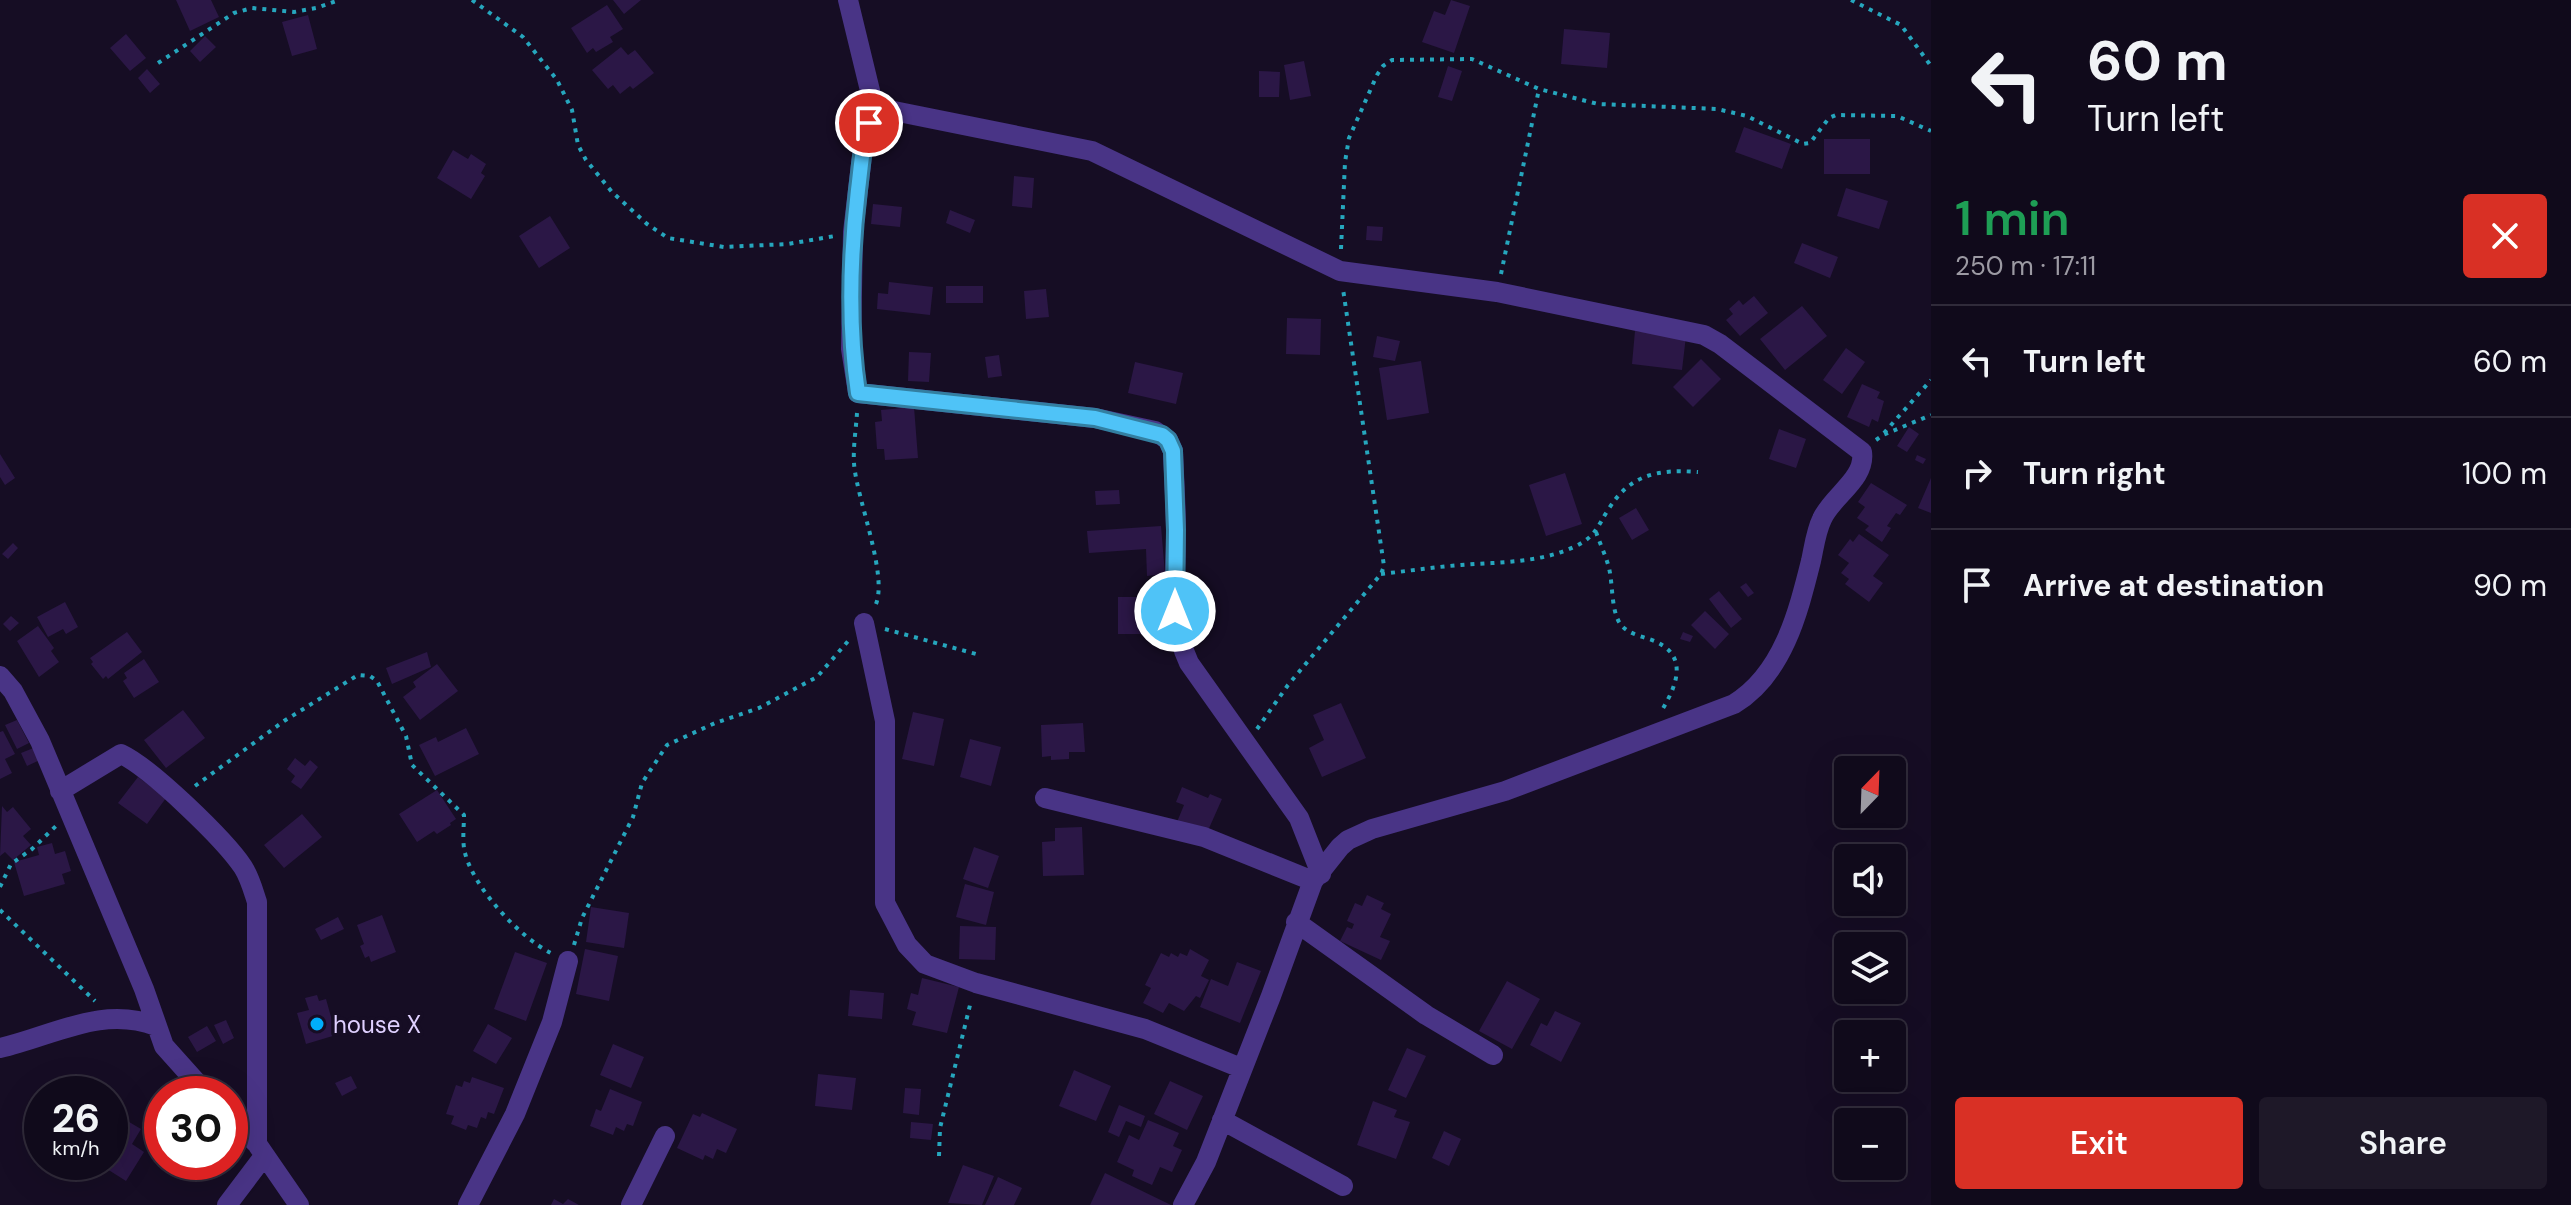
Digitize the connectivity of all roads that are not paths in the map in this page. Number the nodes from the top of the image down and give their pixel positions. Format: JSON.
{"nodes":[{"id":1,"x":848,"y":0,"type":"edge"},
{"id":2,"x":874,"y":107,"type":"junction"},
{"id":3,"x":864,"y":623,"type":"road end"},
{"id":4,"x":0,"y":676,"type":"edge"},
{"id":5,"x":60,"y":791,"type":"junction"},
{"id":6,"x":1045,"y":798,"type":"dead end"},
{"id":7,"x":1317,"y":878,"type":"junction"},
{"id":8,"x":1296,"y":922,"type":"junction"},
{"id":9,"x":568,"y":961,"type":"road end"},
{"id":10,"x":156,"y":1026,"type":"junction"},
{"id":11,"x":0,"y":1048,"type":"edge"},
{"id":12,"x":1493,"y":1055,"type":"dead end"},
{"id":13,"x":1241,"y":1068,"type":"junction"},
{"id":14,"x":191,"y":1076,"type":"edge"},
{"id":15,"x":1222,"y":1120,"type":"junction"},
{"id":16,"x":248,"y":1136,"type":"edge"},
{"id":17,"x":665,"y":1136,"type":"dead end"},
{"id":18,"x":261,"y":1150,"type":"junction"},
{"id":19,"x":1343,"y":1186,"type":"dead end"},
{"id":20,"x":227,"y":1205,"type":"edge"},
{"id":21,"x":299,"y":1205,"type":"edge"},
{"id":22,"x":468,"y":1205,"type":"edge"},
{"id":23,"x":631,"y":1205,"type":"edge"},
{"id":24,"x":1183,"y":1205,"type":"edge"}],
"edges":[{"from":1,"to":2,"type":"street"},
{"from":2,"to":7,"type":"street"},
{"from":2,"to":7,"type":"street"},
{"from":3,"to":13,"type":"street"},
{"from":4,"to":5,"type":"street"},
{"from":5,"to":10,"type":"street"},
{"from":5,"to":18,"type":"street"},
{"from":6,"to":7,"type":"street"},
{"from":7,"to":8,"type":"street"},
{"from":8,"to":12,"type":"street"},
{"from":8,"to":13,"type":"street"},
{"from":9,"to":22,"type":"street"},
{"from":10,"to":11,"type":"street"},
{"from":10,"to":14,"type":"street"},
{"from":13,"to":15,"type":"street"},
{"from":15,"to":19,"type":"street"},
{"from":15,"to":24,"type":"street"},
{"from":16,"to":18,"type":"street"},
{"from":17,"to":23,"type":"street"},
{"from":18,"to":20,"type":"street"},
{"from":18,"to":21,"type":"street"}]}
